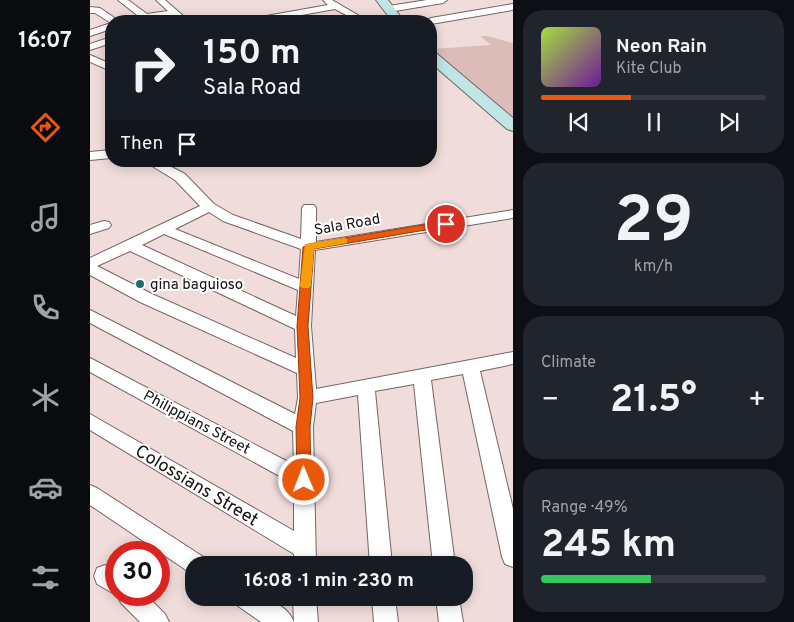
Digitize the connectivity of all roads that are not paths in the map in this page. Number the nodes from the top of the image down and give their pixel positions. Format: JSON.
{"nodes":[{"id":1,"x":123,"y":0,"type":"edge"},
{"id":2,"x":325,"y":0,"type":"edge"},
{"id":3,"x":443,"y":0,"type":"edge"},
{"id":4,"x":162,"y":2,"type":"edge"},
{"id":5,"x":422,"y":2,"type":"edge"},
{"id":6,"x":385,"y":4,"type":"edge"},
{"id":7,"x":336,"y":6,"type":"junction"},
{"id":8,"x":294,"y":7,"type":"dead end"},
{"id":9,"x":513,"y":7,"type":"edge"},
{"id":10,"x":133,"y":8,"type":"junction"},
{"id":11,"x":90,"y":10,"type":"edge"},
{"id":12,"x":175,"y":13,"type":"junction"},
{"id":13,"x":105,"y":15,"type":"edge"},
{"id":14,"x":142,"y":15,"type":"edge"},
{"id":15,"x":160,"y":15,"type":"edge"},
{"id":16,"x":177,"y":15,"type":"edge"},
{"id":17,"x":287,"y":15,"type":"edge"},
{"id":18,"x":352,"y":15,"type":"edge"},
{"id":19,"x":393,"y":15,"type":"edge"},
{"id":20,"x":105,"y":18,"type":"edge"},
{"id":21,"x":90,"y":20,"type":"edge"},
{"id":22,"x":437,"y":20,"type":"edge"},
{"id":23,"x":105,"y":28,"type":"edge"},
{"id":24,"x":90,"y":33,"type":"edge"},
{"id":25,"x":105,"y":42,"type":"edge"},
{"id":26,"x":101,"y":43,"type":"junction"},
{"id":27,"x":105,"y":45,"type":"edge"},
{"id":28,"x":90,"y":47,"type":"edge"},
{"id":29,"x":90,"y":58,"type":"edge"},
{"id":30,"x":437,"y":61,"type":"edge"},
{"id":31,"x":105,"y":65,"type":"edge"},
{"id":32,"x":513,"y":126,"type":"edge"},
{"id":33,"x":105,"y":155,"type":"edge"},
{"id":34,"x":90,"y":156,"type":"edge"},
{"id":35,"x":161,"y":167,"type":"edge"},
{"id":36,"x":209,"y":207,"type":"junction"},
{"id":37,"x":309,"y":208,"type":"dead end"},
{"id":38,"x":513,"y":214,"type":"edge"},
{"id":39,"x":104,"y":225,"type":"dead end"},
{"id":40,"x":164,"y":229,"type":"junction"},
{"id":41,"x":90,"y":230,"type":"edge"},
{"id":42,"x":130,"y":245,"type":"junction"},
{"id":43,"x":309,"y":247,"type":"junction"},
{"id":44,"x":90,"y":264,"type":"edge"},
{"id":45,"x":90,"y":269,"type":"edge"},
{"id":46,"x":305,"y":287,"type":"junction"},
{"id":47,"x":90,"y":316,"type":"edge"},
{"id":48,"x":302,"y":326,"type":"junction"},
{"id":49,"x":513,"y":358,"type":"edge"},
{"id":50,"x":90,"y":364,"type":"edge"},
{"id":51,"x":470,"y":367,"type":"junction"},
{"id":52,"x":305,"y":369,"type":"junction"},
{"id":53,"x":422,"y":376,"type":"junction"},
{"id":54,"x":366,"y":387,"type":"junction"},
{"id":55,"x":306,"y":398,"type":"junction"},
{"id":56,"x":90,"y":421,"type":"edge"},
{"id":57,"x":303,"y":427,"type":"junction"},
{"id":58,"x":304,"y":480,"type":"junction"},
{"id":59,"x":90,"y":494,"type":"edge"},
{"id":60,"x":303,"y":556,"type":"edge"},
{"id":61,"x":305,"y":556,"type":"edge"},
{"id":62,"x":380,"y":556,"type":"edge"},
{"id":63,"x":443,"y":556,"type":"edge"},
{"id":64,"x":185,"y":557,"type":"edge"},
{"id":65,"x":513,"y":557,"type":"edge"},
{"id":66,"x":140,"y":606,"type":"edge"},
{"id":67,"x":258,"y":606,"type":"edge"},
{"id":68,"x":305,"y":606,"type":"edge"},
{"id":69,"x":385,"y":606,"type":"edge"},
{"id":70,"x":449,"y":606,"type":"edge"},
{"id":71,"x":157,"y":622,"type":"edge"},
{"id":72,"x":282,"y":622,"type":"edge"},
{"id":73,"x":306,"y":622,"type":"edge"},
{"id":74,"x":386,"y":622,"type":"edge"},
{"id":75,"x":451,"y":622,"type":"edge"}],
"edges":[{"from":1,"to":10,"type":"street"},
{"from":2,"to":7,"type":"street"},
{"from":2,"to":8,"type":"street"},
{"from":3,"to":5,"type":"street"},
{"from":4,"to":10,"type":"street"},
{"from":4,"to":12,"type":"street"},
{"from":5,"to":6,"type":"street"},
{"from":6,"to":19,"type":"main road"},
{"from":7,"to":17,"type":"street"},
{"from":7,"to":18,"type":"street"},
{"from":9,"to":22,"type":"street"},
{"from":10,"to":14,"type":"street"},
{"from":11,"to":13,"type":"street"},
{"from":12,"to":15,"type":"street"},
{"from":12,"to":16,"type":"street"},
{"from":20,"to":21,"type":"street"},
{"from":23,"to":24,"type":"street"},
{"from":25,"to":26,"type":"street"},
{"from":26,"to":27,"type":"street"},
{"from":26,"to":28,"type":"street"},
{"from":29,"to":31,"type":"street"},
{"from":30,"to":32,"type":"main road"},
{"from":33,"to":34,"type":"street"},
{"from":35,"to":36,"type":"street","name":"Sala Road"},
{"from":36,"to":40,"type":"street"},
{"from":36,"to":43,"type":"street","name":"Sala Road"},
{"from":37,"to":43,"type":"street"},
{"from":38,"to":43,"type":"street","name":"Sala Road"},
{"from":39,"to":41,"type":"street"},
{"from":40,"to":42,"type":"street"},
{"from":40,"to":46,"type":"street"},
{"from":42,"to":44,"type":"street"},
{"from":42,"to":48,"type":"street"},
{"from":43,"to":46,"type":"street"},
{"from":45,"to":52,"type":"street"},
{"from":46,"to":48,"type":"street"},
{"from":47,"to":57,"type":"street"},
{"from":48,"to":52,"type":"street"},
{"from":49,"to":51,"type":"street"},
{"from":50,"to":58,"type":"street","name":"Philippians Street"},
{"from":51,"to":53,"type":"street"},
{"from":51,"to":65,"type":"street"},
{"from":52,"to":55,"type":"street"},
{"from":53,"to":54,"type":"street"},
{"from":53,"to":63,"type":"street"},
{"from":54,"to":55,"type":"street"},
{"from":54,"to":62,"type":"street"},
{"from":55,"to":57,"type":"street"},
{"from":56,"to":60,"type":"street","name":"Colossians Street"},
{"from":57,"to":58,"type":"street"},
{"from":58,"to":61,"type":"street"},
{"from":59,"to":64,"type":"street"},
{"from":66,"to":71,"type":"street"},
{"from":67,"to":72,"type":"street"},
{"from":68,"to":73,"type":"street"},
{"from":69,"to":74,"type":"street"},
{"from":70,"to":75,"type":"street"}]}
